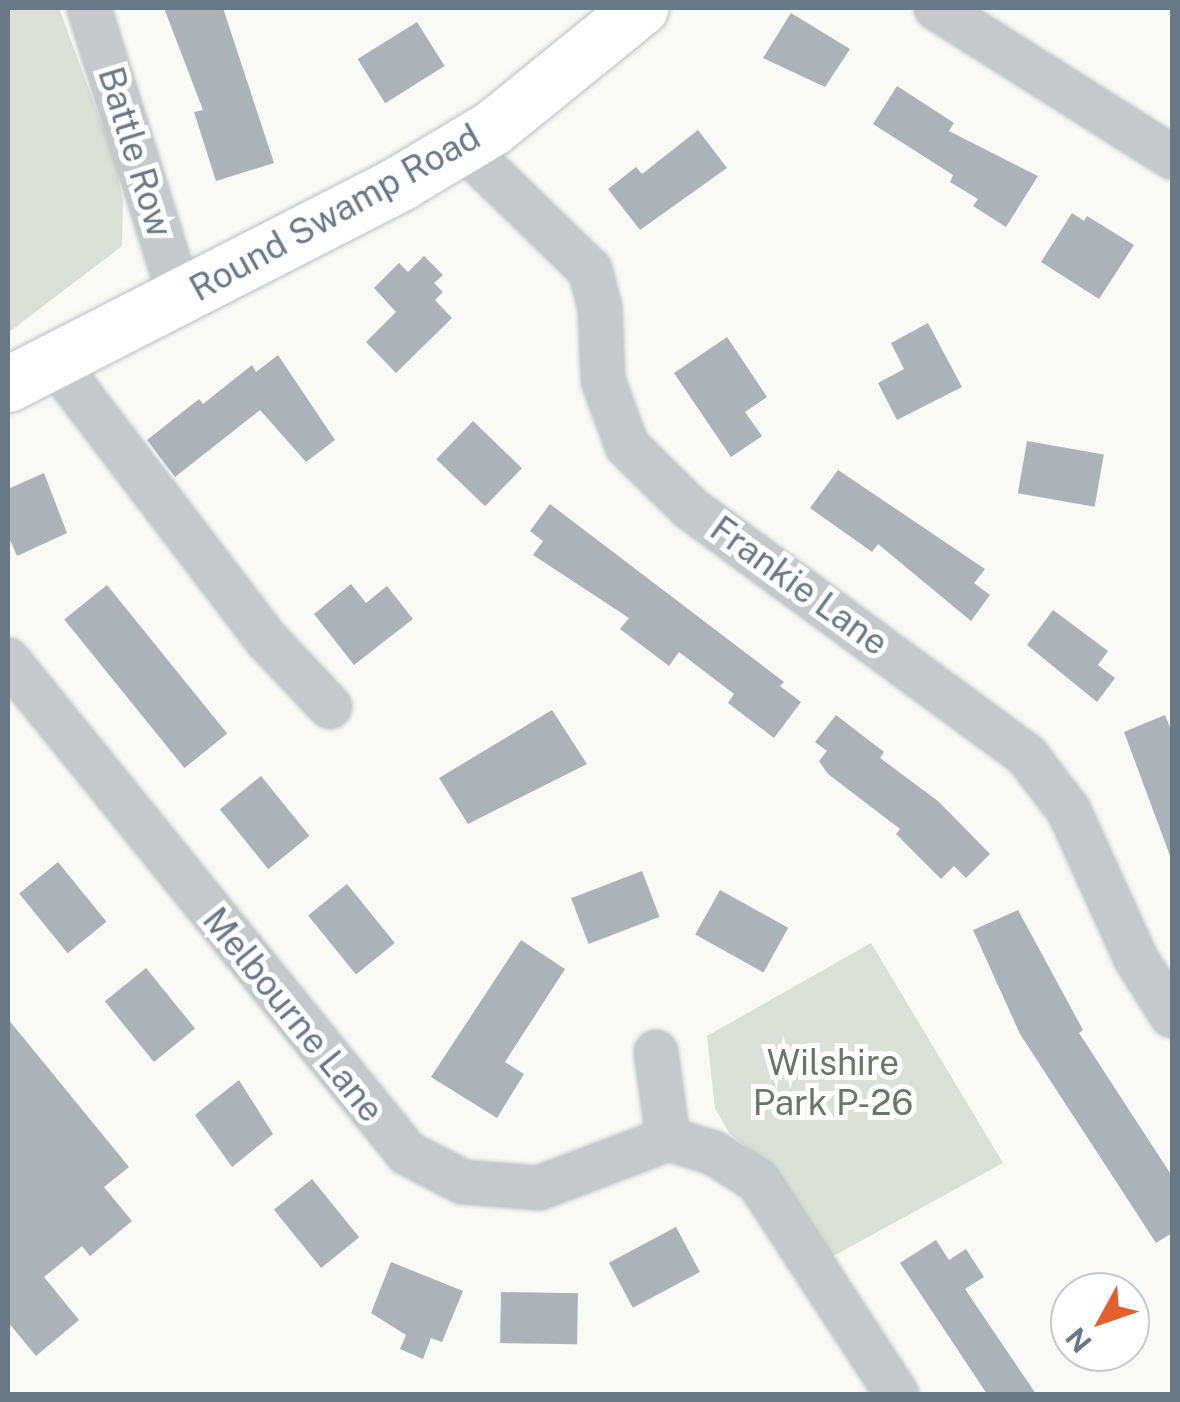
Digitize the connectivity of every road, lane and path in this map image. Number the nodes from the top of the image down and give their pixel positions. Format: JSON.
{"nodes":[{"id":1,"x":89,"y":8,"type":"edge"},
{"id":2,"x":640,"y":8,"type":"edge"},
{"id":3,"x":936,"y":8,"type":"edge"},
{"id":4,"x":462,"y":146,"type":"junction"},
{"id":5,"x":1172,"y":157,"type":"edge"},
{"id":6,"x":180,"y":297,"type":"junction"},
{"id":7,"x":31,"y":373,"type":"edge"},
{"id":8,"x":8,"y":660,"type":"edge"},
{"id":9,"x":330,"y":707,"type":"dead end"},
{"id":10,"x":1172,"y":1016,"type":"edge"},
{"id":11,"x":656,"y":1052,"type":"dead end"},
{"id":12,"x":668,"y":1139,"type":"junction"},
{"id":13,"x":897,"y":1394,"type":"edge"}],
"edges":[{"from":1,"to":6,"type":"street","name":"Battle Row"},
{"from":2,"to":4,"type":"main road","name":"Round Swamp Road"},
{"from":3,"to":5,"type":"street"},
{"from":4,"to":6,"type":"main road","name":"Round Swamp Road"},
{"from":4,"to":10,"type":"street","name":"Frankie Lane"},
{"from":6,"to":7,"type":"main road","name":"Round Swamp Road"},
{"from":7,"to":9,"type":"street"},
{"from":8,"to":12,"type":"street","name":"Melbourne Lane"},
{"from":11,"to":12,"type":"street"},
{"from":12,"to":13,"type":"street"}]}
